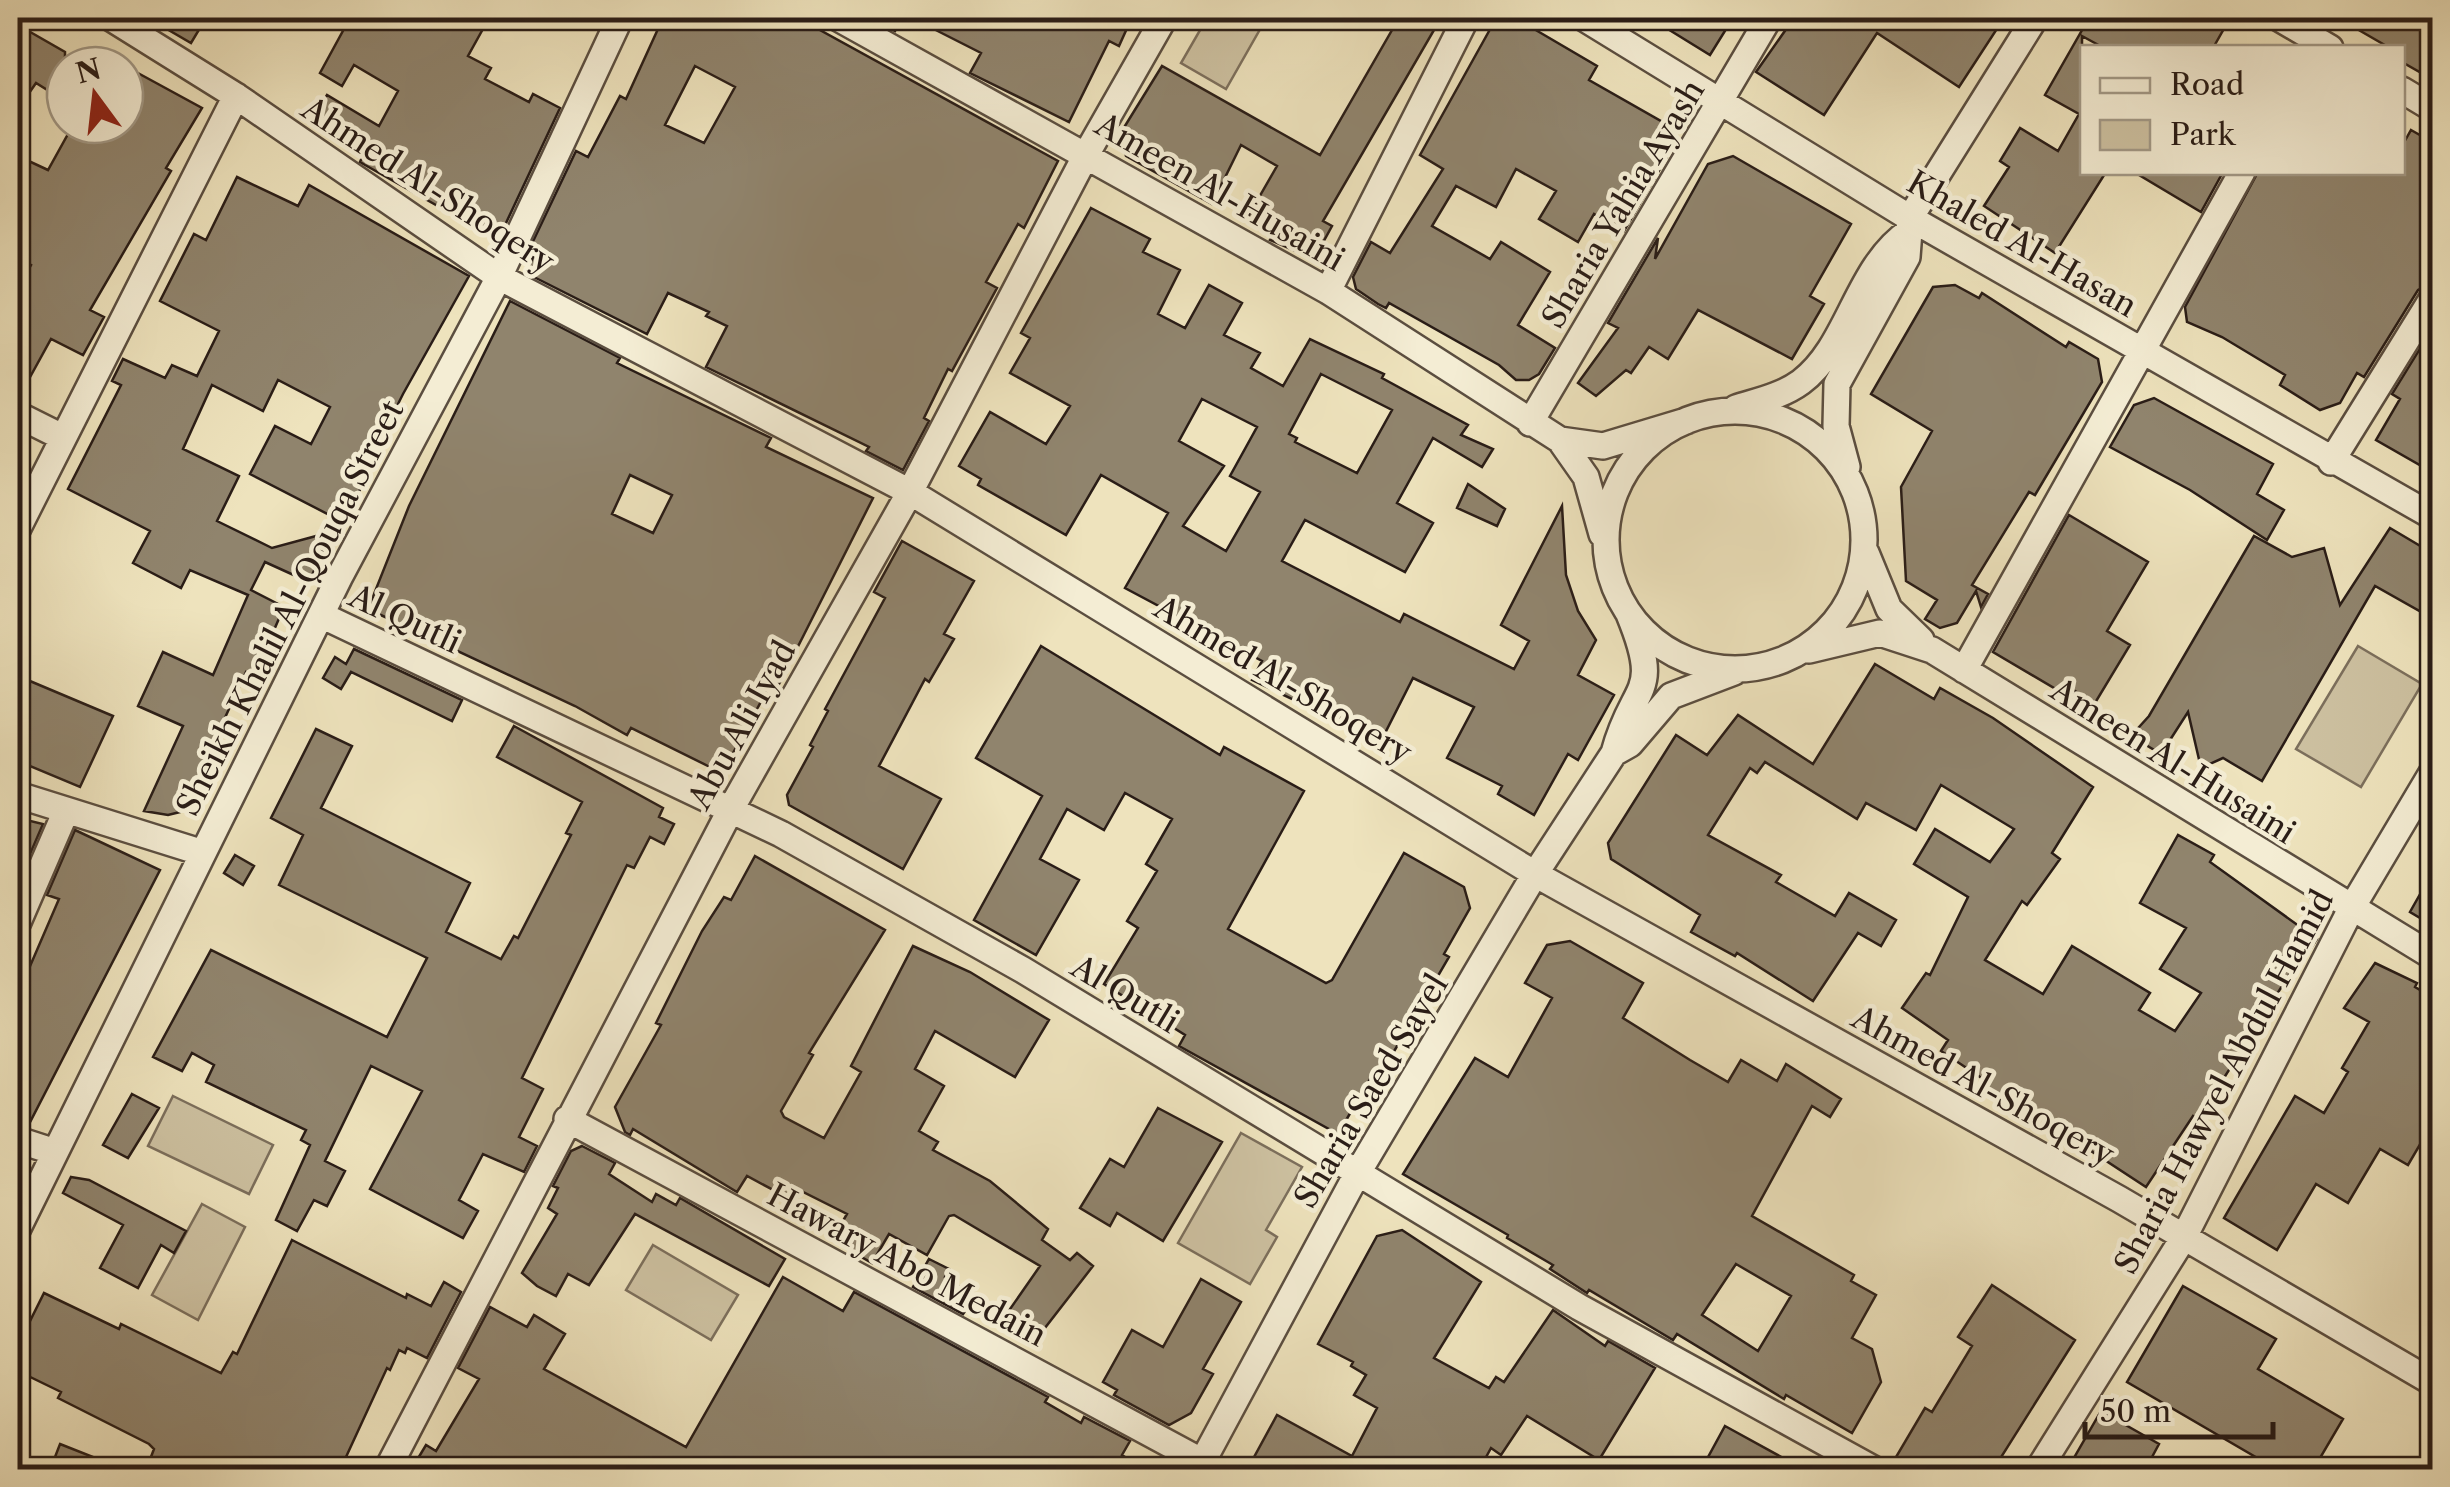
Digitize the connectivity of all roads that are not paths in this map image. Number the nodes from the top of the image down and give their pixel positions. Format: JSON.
{"nodes":[{"id":1,"x":111,"y":18,"type":"edge"},
{"id":2,"x":620,"y":18,"type":"edge"},
{"id":3,"x":838,"y":18,"type":"edge"},
{"id":4,"x":1164,"y":18,"type":"edge"},
{"id":5,"x":1466,"y":18,"type":"edge"},
{"id":6,"x":1584,"y":18,"type":"edge"},
{"id":7,"x":1769,"y":18,"type":"edge"},
{"id":8,"x":2034,"y":18,"type":"edge"},
{"id":9,"x":2279,"y":18,"type":"edge"},
{"id":10,"x":2323,"y":38,"type":"edge"},
{"id":11,"x":2405,"y":92,"type":"edge"},
{"id":12,"x":236,"y":96,"type":"junction"},
{"id":13,"x":1724,"y":100,"type":"junction"},
{"id":14,"x":2432,"y":108,"type":"edge"},
{"id":15,"x":1088,"y":153,"type":"junction"},
{"id":16,"x":2240,"y":175,"type":"edge"},
{"id":17,"x":1910,"y":224,"type":"junction"},
{"id":18,"x":499,"y":277,"type":"junction"},
{"id":19,"x":1328,"y":290,"type":"junction"},
{"id":20,"x":2432,"y":299,"type":"edge"},
{"id":21,"x":2140,"y":350,"type":"junction"},
{"id":22,"x":1717,"y":413,"type":"junction"},
{"id":23,"x":18,"y":415,"type":"edge"},
{"id":24,"x":1686,"y":421,"type":"junction"},
{"id":25,"x":1530,"y":423,"type":"junction"},
{"id":26,"x":60,"y":436,"type":"junction"},
{"id":27,"x":1560,"y":440,"type":"junction"},
{"id":28,"x":2331,"y":462,"type":"junction"},
{"id":29,"x":910,"y":492,"type":"junction"},
{"id":30,"x":1854,"y":492,"type":"junction"},
{"id":31,"x":2432,"y":516,"type":"edge"},
{"id":32,"x":18,"y":528,"type":"edge"},
{"id":33,"x":1864,"y":541,"type":"junction"},
{"id":34,"x":1606,"y":558,"type":"junction"},
{"id":35,"x":1629,"y":614,"type":"junction"},
{"id":36,"x":320,"y":615,"type":"junction"},
{"id":37,"x":1932,"y":650,"type":"junction"},
{"id":38,"x":1791,"y":656,"type":"junction"},
{"id":39,"x":1744,"y":669,"type":"junction"},
{"id":40,"x":1964,"y":670,"type":"junction"},
{"id":41,"x":1614,"y":753,"type":"junction"},
{"id":42,"x":2432,"y":774,"type":"edge"},
{"id":43,"x":18,"y":794,"type":"edge"},
{"id":44,"x":732,"y":807,"type":"junction"},
{"id":45,"x":66,"y":811,"type":"junction"},
{"id":46,"x":200,"y":852,"type":"junction"},
{"id":47,"x":1536,"y":874,"type":"junction"},
{"id":48,"x":2352,"y":909,"type":"junction"},
{"id":49,"x":18,"y":922,"type":"edge"},
{"id":50,"x":2432,"y":956,"type":"edge"},
{"id":51,"x":567,"y":1119,"type":"junction"},
{"id":52,"x":18,"y":1140,"type":"edge"},
{"id":53,"x":55,"y":1152,"type":"junction"},
{"id":54,"x":1356,"y":1174,"type":"junction"},
{"id":55,"x":18,"y":1228,"type":"edge"},
{"id":56,"x":2184,"y":1237,"type":"junction"},
{"id":57,"x":2432,"y":1382,"type":"edge"},
{"id":58,"x":1206,"y":1467,"type":"edge"},
{"id":59,"x":388,"y":1470,"type":"edge"},
{"id":60,"x":1875,"y":1470,"type":"edge"},
{"id":61,"x":2038,"y":1470,"type":"edge"}],
"edges":[{"from":1,"to":12,"type":"street","name":"Ahmed Al-Shoqery"},
{"from":2,"to":18,"type":"street","name":"Sheikh Khalil Al-Qouqa Street"},
{"from":3,"to":15,"type":"street","name":"Ameen Al-Husaini"},
{"from":4,"to":15,"type":"street","name":"Abu Ali Iyad"},
{"from":5,"to":19,"type":"street"},
{"from":6,"to":13,"type":"street","name":"Khaled Al-Hasan"},
{"from":7,"to":13,"type":"street","name":"Sharia Yahia Ayash"},
{"from":8,"to":17,"type":"street"},
{"from":9,"to":10,"type":"street"},
{"from":11,"to":14,"type":"street"},
{"from":12,"to":18,"type":"street","name":"Ahmed Al-Shoqery"},
{"from":12,"to":26,"type":"street"},
{"from":13,"to":17,"type":"street","name":"Khaled Al-Hasan"},
{"from":13,"to":25,"type":"street","name":"Sharia Yahia Ayash"},
{"from":15,"to":19,"type":"street","name":"Ameen Al-Husaini"},
{"from":15,"to":29,"type":"street","name":"Abu Ali Iyad"},
{"from":16,"to":21,"type":"street"},
{"from":17,"to":21,"type":"street","name":"Khaled Al-Hasan"},
{"from":17,"to":22,"type":"street"},
{"from":17,"to":30,"type":"street"},
{"from":18,"to":29,"type":"street","name":"Ahmed Al-Shoqery"},
{"from":18,"to":36,"type":"street","name":"Sheikh Khalil Al-Qouqa Street"},
{"from":19,"to":25,"type":"street","name":"Ameen Al-Husaini"},
{"from":20,"to":28,"type":"street"},
{"from":21,"to":28,"type":"street","name":"Khaled Al-Hasan"},
{"from":21,"to":40,"type":"street"},
{"from":22,"to":24,"type":"street"},
{"from":22,"to":30,"type":"street"},
{"from":23,"to":26,"type":"street"},
{"from":24,"to":27,"type":"street","name":"Ameen Al-Husaini"},
{"from":24,"to":34,"type":"street"},
{"from":25,"to":27,"type":"street","name":"Ameen Al-Husaini"},
{"from":26,"to":32,"type":"street"},
{"from":27,"to":34,"type":"street","name":"Ameen Al-Husaini"},
{"from":28,"to":31,"type":"street","name":"Khaled Al-Hasan"},
{"from":29,"to":44,"type":"street","name":"Abu Ali Iyad"},
{"from":29,"to":47,"type":"street","name":"Ahmed Al-Shoqery"},
{"from":30,"to":33,"type":"street"},
{"from":33,"to":37,"type":"street","name":"Ameen Al-Husaini"},
{"from":33,"to":38,"type":"street"},
{"from":34,"to":35,"type":"street"},
{"from":35,"to":39,"type":"street"},
{"from":35,"to":41,"type":"street","name":"Sharia Saed Sayel"},
{"from":36,"to":44,"type":"street","name":"Al Qutli"},
{"from":36,"to":46,"type":"street","name":"Sheikh Khalil Al-Qouqa Street"},
{"from":37,"to":38,"type":"street","name":"Ameen Al-Husaini"},
{"from":37,"to":40,"type":"street","name":"Ameen Al-Husaini"},
{"from":38,"to":39,"type":"street"},
{"from":39,"to":41,"type":"street","name":"Sharia Saed Sayel"},
{"from":40,"to":48,"type":"street","name":"Ameen Al-Husaini"},
{"from":41,"to":47,"type":"street","name":"Sharia Saed Sayel"},
{"from":42,"to":48,"type":"street","name":"Sharia Hawyel Abdul Hamid"},
{"from":43,"to":45,"type":"street"},
{"from":44,"to":51,"type":"street","name":"Abu Ali Iyad"},
{"from":44,"to":54,"type":"street","name":"Al Qutli"},
{"from":45,"to":46,"type":"street"},
{"from":45,"to":49,"type":"street"},
{"from":46,"to":53,"type":"street","name":"Sheikh Khalil Al-Qouqa Street"},
{"from":47,"to":54,"type":"street","name":"Sharia Saed Sayel"},
{"from":47,"to":56,"type":"street","name":"Ahmed Al-Shoqery"},
{"from":48,"to":50,"type":"street","name":"Ameen Al-Husaini"},
{"from":48,"to":56,"type":"street","name":"Sharia Hawyel Abdul Hamid"},
{"from":51,"to":58,"type":"street","name":"Hawary Abo Medain"},
{"from":51,"to":59,"type":"street","name":"Abu Ali Iyad"},
{"from":52,"to":53,"type":"street"},
{"from":53,"to":55,"type":"street","name":"Sheikh Khalil Al-Qouqa Street"},
{"from":54,"to":58,"type":"street","name":"Sharia Saed Sayel"},
{"from":54,"to":60,"type":"street","name":"Al Qutli"},
{"from":56,"to":57,"type":"street","name":"Ahmed Al-Shoqery"},
{"from":56,"to":61,"type":"street","name":"Sharia Hawyel Abdul Hamid"}]}
